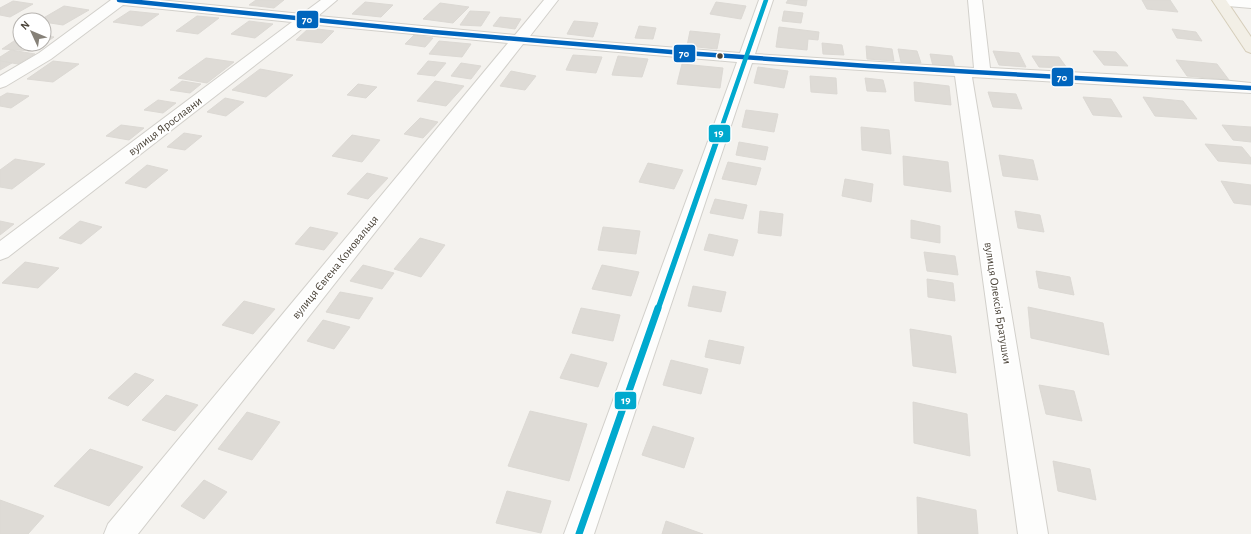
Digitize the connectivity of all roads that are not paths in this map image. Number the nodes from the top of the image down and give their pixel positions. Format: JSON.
{"nodes":[{"id":1,"x":120,"y":0,"type":"edge"},
{"id":2,"x":330,"y":0,"type":"edge"},
{"id":3,"x":551,"y":0,"type":"edge"},
{"id":4,"x":766,"y":0,"type":"edge"},
{"id":5,"x":972,"y":1,"type":"edge"},
{"id":6,"x":1220,"y":1,"type":"edge"},
{"id":7,"x":1251,"y":4,"type":"edge"},
{"id":8,"x":305,"y":20,"type":"junction"},
{"id":9,"x":520,"y":39,"type":"junction"},
{"id":10,"x":1251,"y":48,"type":"edge"},
{"id":11,"x":747,"y":58,"type":"junction"},
{"id":12,"x":973,"y":73,"type":"junction"},
{"id":13,"x":0,"y":83,"type":"edge"},
{"id":14,"x":1251,"y":88,"type":"edge"},
{"id":15,"x":0,"y":252,"type":"edge"},
{"id":16,"x":119,"y":534,"type":"edge"},
{"id":17,"x":579,"y":534,"type":"edge"},
{"id":18,"x":1033,"y":534,"type":"edge"}],
"edges":[{"from":1,"to":8,"type":"street"},
{"from":1,"to":13,"type":"street"},
{"from":2,"to":8,"type":"street","name":"вулиця Ярославни"},
{"from":3,"to":9,"type":"street","name":"вулиця Євгена Коновальця"},
{"from":4,"to":11,"type":"street"},
{"from":5,"to":12,"type":"street","name":"вулиця Олексія Братушки"},
{"from":6,"to":7,"type":"street"},
{"from":6,"to":10,"type":"main road"},
{"from":8,"to":9,"type":"street"},
{"from":8,"to":15,"type":"street","name":"вулиця Ярославни"},
{"from":9,"to":11,"type":"street"},
{"from":9,"to":16,"type":"street","name":"вулиця Євгена Коновальця"},
{"from":11,"to":12,"type":"street"},
{"from":11,"to":17,"type":"street"},
{"from":12,"to":14,"type":"street"},
{"from":12,"to":18,"type":"street","name":"вулиця Олексія Братушки"}]}
